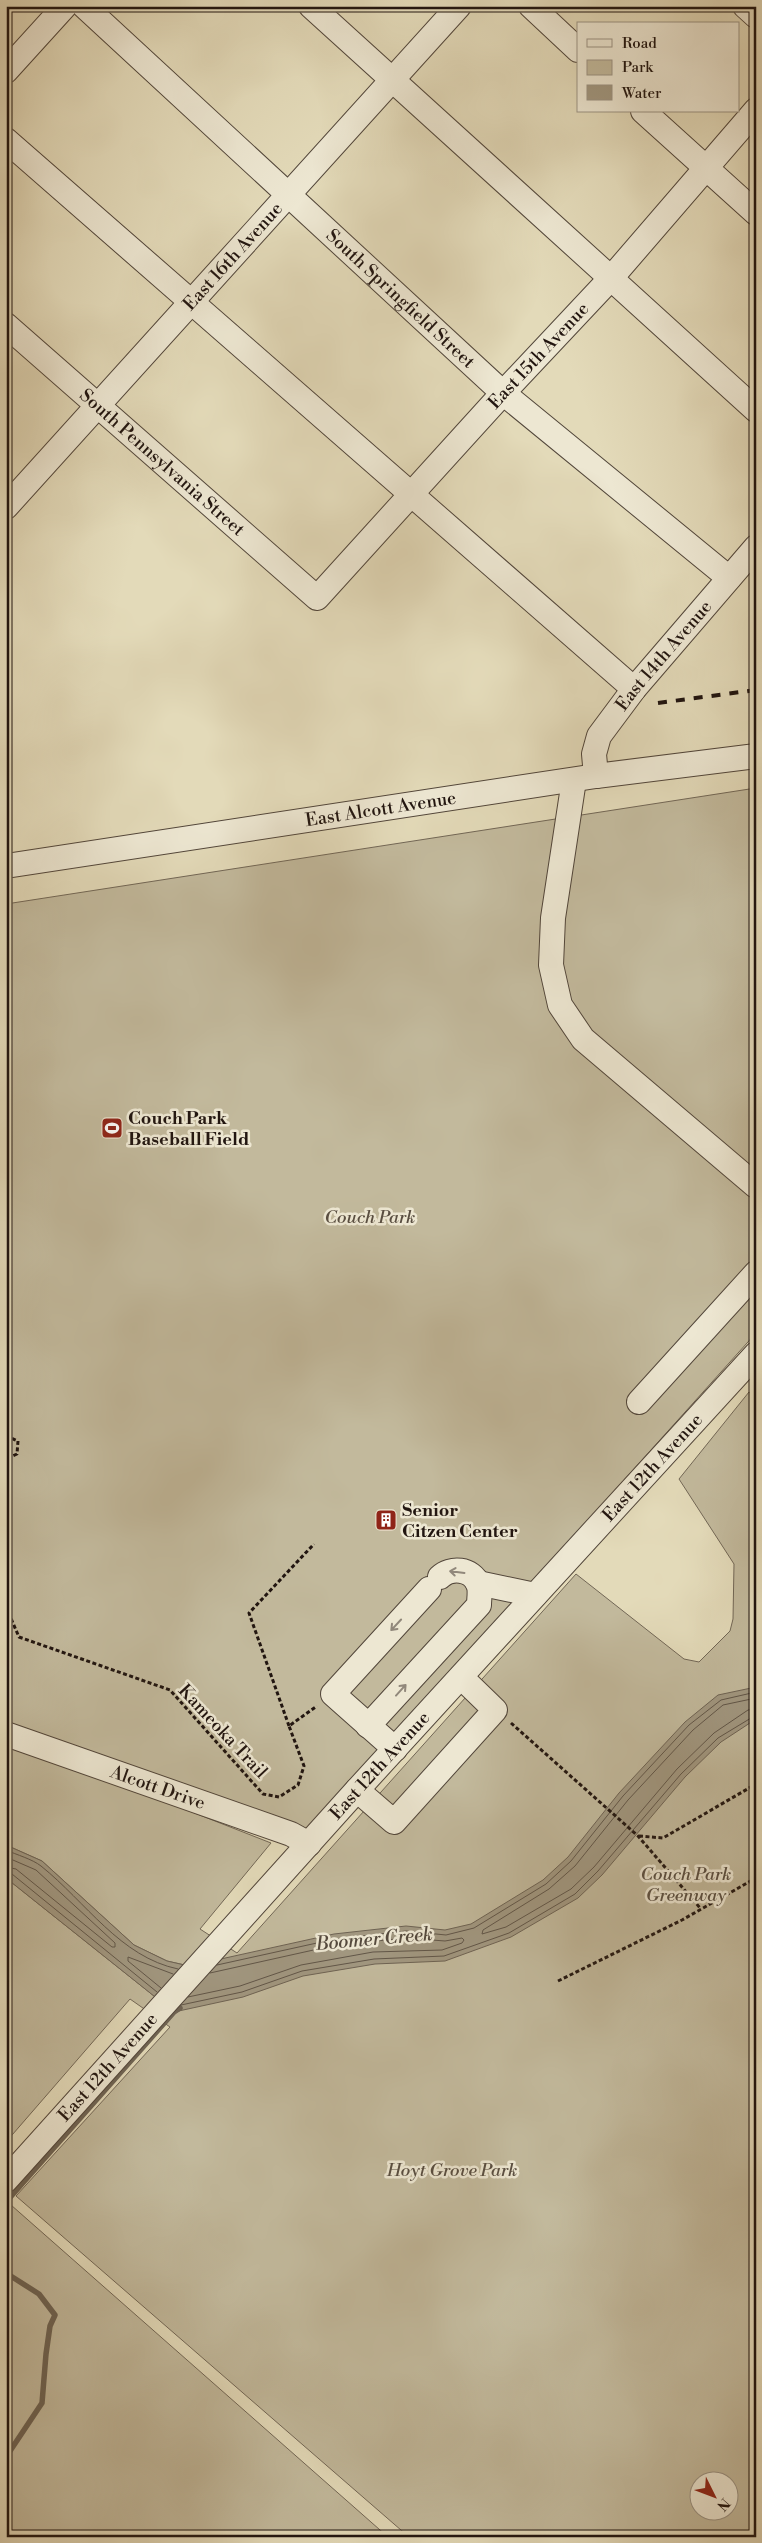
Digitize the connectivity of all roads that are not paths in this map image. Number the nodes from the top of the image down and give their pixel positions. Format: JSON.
{"nodes":[{"id":1,"x":65,"y":6,"type":"edge"},
{"id":2,"x":84,"y":6,"type":"edge"},
{"id":3,"x":311,"y":6,"type":"edge"},
{"id":4,"x":459,"y":6,"type":"edge"},
{"id":5,"x":531,"y":6,"type":"edge"},
{"id":6,"x":745,"y":6,"type":"edge"},
{"id":7,"x":756,"y":16,"type":"edge"},
{"id":8,"x":577,"y":49,"type":"edge"},
{"id":9,"x":6,"y":71,"type":"edge"},
{"id":10,"x":393,"y":80,"type":"junction"},
{"id":11,"x":756,"y":110,"type":"edge"},
{"id":12,"x":644,"y":112,"type":"edge"},
{"id":13,"x":6,"y":140,"type":"edge"},
{"id":14,"x":704,"y":168,"type":"junction"},
{"id":15,"x":288,"y":195,"type":"junction"},
{"id":16,"x":756,"y":212,"type":"edge"},
{"id":17,"x":612,"y":277,"type":"junction"},
{"id":18,"x":192,"y":302,"type":"junction"},
{"id":19,"x":6,"y":325,"type":"edge"},
{"id":20,"x":503,"y":393,"type":"junction"},
{"id":21,"x":98,"y":406,"type":"junction"},
{"id":22,"x":756,"y":410,"type":"edge"},
{"id":23,"x":412,"y":494,"type":"junction"},
{"id":24,"x":6,"y":507,"type":"edge"},
{"id":25,"x":756,"y":547,"type":"edge"},
{"id":26,"x":729,"y":578,"type":"junction"},
{"id":27,"x":317,"y":598,"type":"joint"},
{"id":28,"x":634,"y":689,"type":"junction"},
{"id":29,"x":756,"y":756,"type":"edge"},
{"id":30,"x":585,"y":778,"type":"junction"},
{"id":31,"x":6,"y":866,"type":"edge"},
{"id":32,"x":756,"y":1186,"type":"edge"},
{"id":33,"x":756,"y":1273,"type":"edge"},
{"id":34,"x":756,"y":1354,"type":"edge"},
{"id":35,"x":639,"y":1402,"type":"dead end"},
{"id":36,"x":478,"y":1594,"type":"junction"},
{"id":37,"x":535,"y":1595,"type":"junction"},
{"id":38,"x":516,"y":1616,"type":"junction"},
{"id":39,"x":460,"y":1677,"type":"junction"},
{"id":40,"x":368,"y":1726,"type":"junction"},
{"id":41,"x":6,"y":1734,"type":"edge"},
{"id":42,"x":395,"y":1749,"type":"junction"},
{"id":43,"x":357,"y":1790,"type":"junction"},
{"id":44,"x":309,"y":1844,"type":"junction"},
{"id":45,"x":7,"y":2177,"type":"edge"}],
"edges":[{"from":1,"to":9,"type":"street"},
{"from":2,"to":15,"type":"street","name":"South Springfield Street"},
{"from":3,"to":10,"type":"street"},
{"from":4,"to":10,"type":"street","name":"East 16th Avenue"},
{"from":5,"to":8,"type":"street"},
{"from":6,"to":7,"type":"street"},
{"from":10,"to":15,"type":"street","name":"East 16th Avenue"},
{"from":10,"to":17,"type":"street"},
{"from":11,"to":14,"type":"street","name":"East 15th Avenue"},
{"from":12,"to":14,"type":"street"},
{"from":13,"to":18,"type":"street"},
{"from":14,"to":16,"type":"street"},
{"from":14,"to":17,"type":"street","name":"East 15th Avenue"},
{"from":15,"to":18,"type":"street","name":"East 16th Avenue"},
{"from":15,"to":20,"type":"street","name":"South Springfield Street"},
{"from":17,"to":20,"type":"street","name":"East 15th Avenue"},
{"from":17,"to":22,"type":"street"},
{"from":18,"to":21,"type":"street","name":"East 16th Avenue"},
{"from":18,"to":23,"type":"street"},
{"from":19,"to":21,"type":"street","name":"South Pennsylvania Street"},
{"from":20,"to":23,"type":"street","name":"East 15th Avenue"},
{"from":20,"to":26,"type":"street","name":"South Springfield Street"},
{"from":21,"to":24,"type":"street","name":"East 16th Avenue"},
{"from":21,"to":27,"type":"street","name":"South Pennsylvania Street"},
{"from":23,"to":27,"type":"street","name":"East 15th Avenue"},
{"from":23,"to":28,"type":"street"},
{"from":25,"to":26,"type":"street","name":"East 14th Avenue"},
{"from":26,"to":28,"type":"street","name":"East 14th Avenue"},
{"from":28,"to":30,"type":"street","name":"East 14th Avenue"},
{"from":29,"to":30,"type":"street","name":"East Alcott Avenue"},
{"from":30,"to":31,"type":"street","name":"East Alcott Avenue"},
{"from":30,"to":32,"type":"street","name":"East 14th Avenue"},
{"from":33,"to":35,"type":"street"},
{"from":34,"to":37,"type":"street","name":"East 12th Avenue"},
{"from":36,"to":37,"type":"street"},
{"from":36,"to":38,"type":"street"},
{"from":40,"to":36,"type":"street","one_way":true},
{"from":36,"to":40,"type":"street","one_way":true},
{"from":37,"to":38,"type":"street","name":"East 12th Avenue"},
{"from":38,"to":39,"type":"street","name":"East 12th Avenue"},
{"from":39,"to":42,"type":"street","name":"East 12th Avenue"},
{"from":39,"to":43,"type":"street"},
{"from":40,"to":42,"type":"street"},
{"from":41,"to":44,"type":"street","name":"Alcott Drive"},
{"from":42,"to":43,"type":"street","name":"East 12th Avenue"},
{"from":43,"to":44,"type":"street","name":"East 12th Avenue"},
{"from":44,"to":45,"type":"street","name":"East 12th Avenue"}]}
